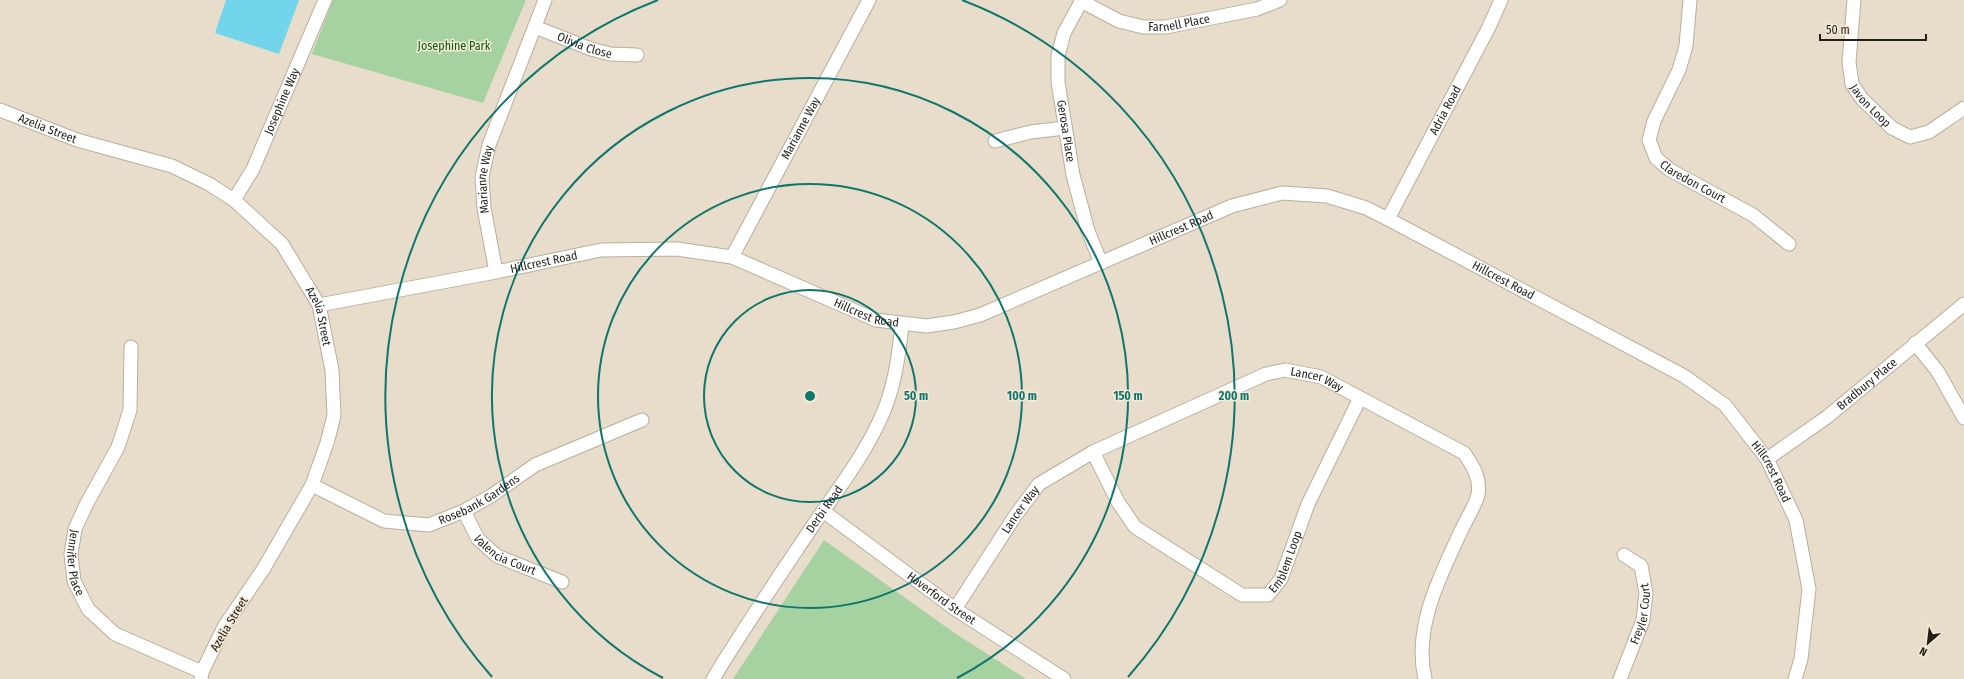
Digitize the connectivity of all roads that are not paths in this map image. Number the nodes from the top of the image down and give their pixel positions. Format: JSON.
{"nodes":[{"id":1,"x":325,"y":0,"type":"edge"},
{"id":2,"x":545,"y":0,"type":"edge"},
{"id":3,"x":870,"y":0,"type":"edge"},
{"id":4,"x":1081,"y":0,"type":"edge"},
{"id":5,"x":1280,"y":0,"type":"edge"},
{"id":6,"x":1501,"y":0,"type":"edge"},
{"id":7,"x":1690,"y":0,"type":"edge"},
{"id":8,"x":1854,"y":0,"type":"edge"},
{"id":9,"x":535,"y":27,"type":"junction"},
{"id":10,"x":637,"y":55,"type":"dead end"},
{"id":11,"x":1964,"y":108,"type":"edge"},
{"id":12,"x":0,"y":110,"type":"edge"},
{"id":13,"x":1065,"y":128,"type":"junction"},
{"id":14,"x":994,"y":141,"type":"dead end"},
{"id":15,"x":234,"y":200,"type":"junction"},
{"id":16,"x":1388,"y":219,"type":"junction"},
{"id":17,"x":1789,"y":244,"type":"dead end"},
{"id":18,"x":732,"y":257,"type":"junction"},
{"id":19,"x":1102,"y":263,"type":"junction"},
{"id":20,"x":496,"y":272,"type":"junction"},
{"id":21,"x":1964,"y":304,"type":"edge"},
{"id":22,"x":319,"y":305,"type":"junction"},
{"id":23,"x":902,"y":324,"type":"junction"},
{"id":24,"x":1915,"y":343,"type":"junction"},
{"id":25,"x":131,"y":347,"type":"dead end"},
{"id":26,"x":1360,"y":398,"type":"junction"},
{"id":27,"x":1964,"y":418,"type":"edge"},
{"id":28,"x":642,"y":420,"type":"dead end"},
{"id":29,"x":1093,"y":452,"type":"junction"},
{"id":30,"x":1767,"y":459,"type":"junction"},
{"id":31,"x":312,"y":485,"type":"junction"},
{"id":32,"x":464,"y":511,"type":"junction"},
{"id":33,"x":823,"y":511,"type":"junction"},
{"id":34,"x":1624,"y":555,"type":"dead end"},
{"id":35,"x":562,"y":582,"type":"dead end"},
{"id":36,"x":955,"y":609,"type":"junction"},
{"id":37,"x":201,"y":675,"type":"edge"},
{"id":38,"x":713,"y":679,"type":"edge"},
{"id":39,"x":1064,"y":679,"type":"edge"},
{"id":40,"x":1425,"y":679,"type":"edge"},
{"id":41,"x":1620,"y":679,"type":"edge"},
{"id":42,"x":1795,"y":679,"type":"edge"}],
"edges":[{"from":1,"to":15,"type":"street","name":"Josephine Way"},
{"from":2,"to":9,"type":"street","name":"Marianne Way"},
{"from":3,"to":18,"type":"street","name":"Marianne Way"},
{"from":4,"to":5,"type":"street","name":"Farnell Place"},
{"from":4,"to":13,"type":"street","name":"Gerosa Place"},
{"from":6,"to":16,"type":"street","name":"Adria Road"},
{"from":7,"to":17,"type":"street","name":"Claredon Court"},
{"from":8,"to":11,"type":"street","name":"Javon Loop"},
{"from":9,"to":10,"type":"street","name":"Olivia Close"},
{"from":9,"to":20,"type":"street","name":"Marianne Way"},
{"from":12,"to":15,"type":"street","name":"Azelia Street"},
{"from":13,"to":14,"type":"street"},
{"from":13,"to":19,"type":"street","name":"Gerosa Place"},
{"from":15,"to":22,"type":"street","name":"Azelia Street"},
{"from":16,"to":19,"type":"street","name":"Hillcrest Road"},
{"from":16,"to":30,"type":"street","name":"Hillcrest Road"},
{"from":18,"to":20,"type":"street","name":"Hillcrest Road"},
{"from":18,"to":23,"type":"street","name":"Hillcrest Road"},
{"from":19,"to":23,"type":"street","name":"Hillcrest Road"},
{"from":20,"to":22,"type":"street","name":"Hillcrest Road"},
{"from":21,"to":24,"type":"street","name":"Bradbury Place"},
{"from":22,"to":31,"type":"street","name":"Azelia Street"},
{"from":23,"to":33,"type":"street","name":"Derbi Road"},
{"from":24,"to":27,"type":"street"},
{"from":24,"to":30,"type":"street","name":"Bradbury Place"},
{"from":25,"to":37,"type":"street","name":"Jennifer Place"},
{"from":26,"to":29,"type":"street","name":"Lancer Way"},
{"from":26,"to":29,"type":"street","name":"Emblem Loop"},
{"from":26,"to":40,"type":"street","name":"Lancer Way"},
{"from":28,"to":32,"type":"street","name":"Rosebank Gardens"},
{"from":29,"to":36,"type":"street","name":"Lancer Way"},
{"from":30,"to":42,"type":"street","name":"Hillcrest Road"},
{"from":31,"to":32,"type":"street","name":"Rosebank Gardens"},
{"from":31,"to":37,"type":"street","name":"Azelia Street"},
{"from":32,"to":35,"type":"street","name":"Valencia Court"},
{"from":33,"to":36,"type":"street","name":"Haverford Street"},
{"from":33,"to":38,"type":"street","name":"Derbi Road"},
{"from":34,"to":41,"type":"street","name":"Freyler Court"},
{"from":36,"to":39,"type":"street","name":"Haverford Street"}]}
